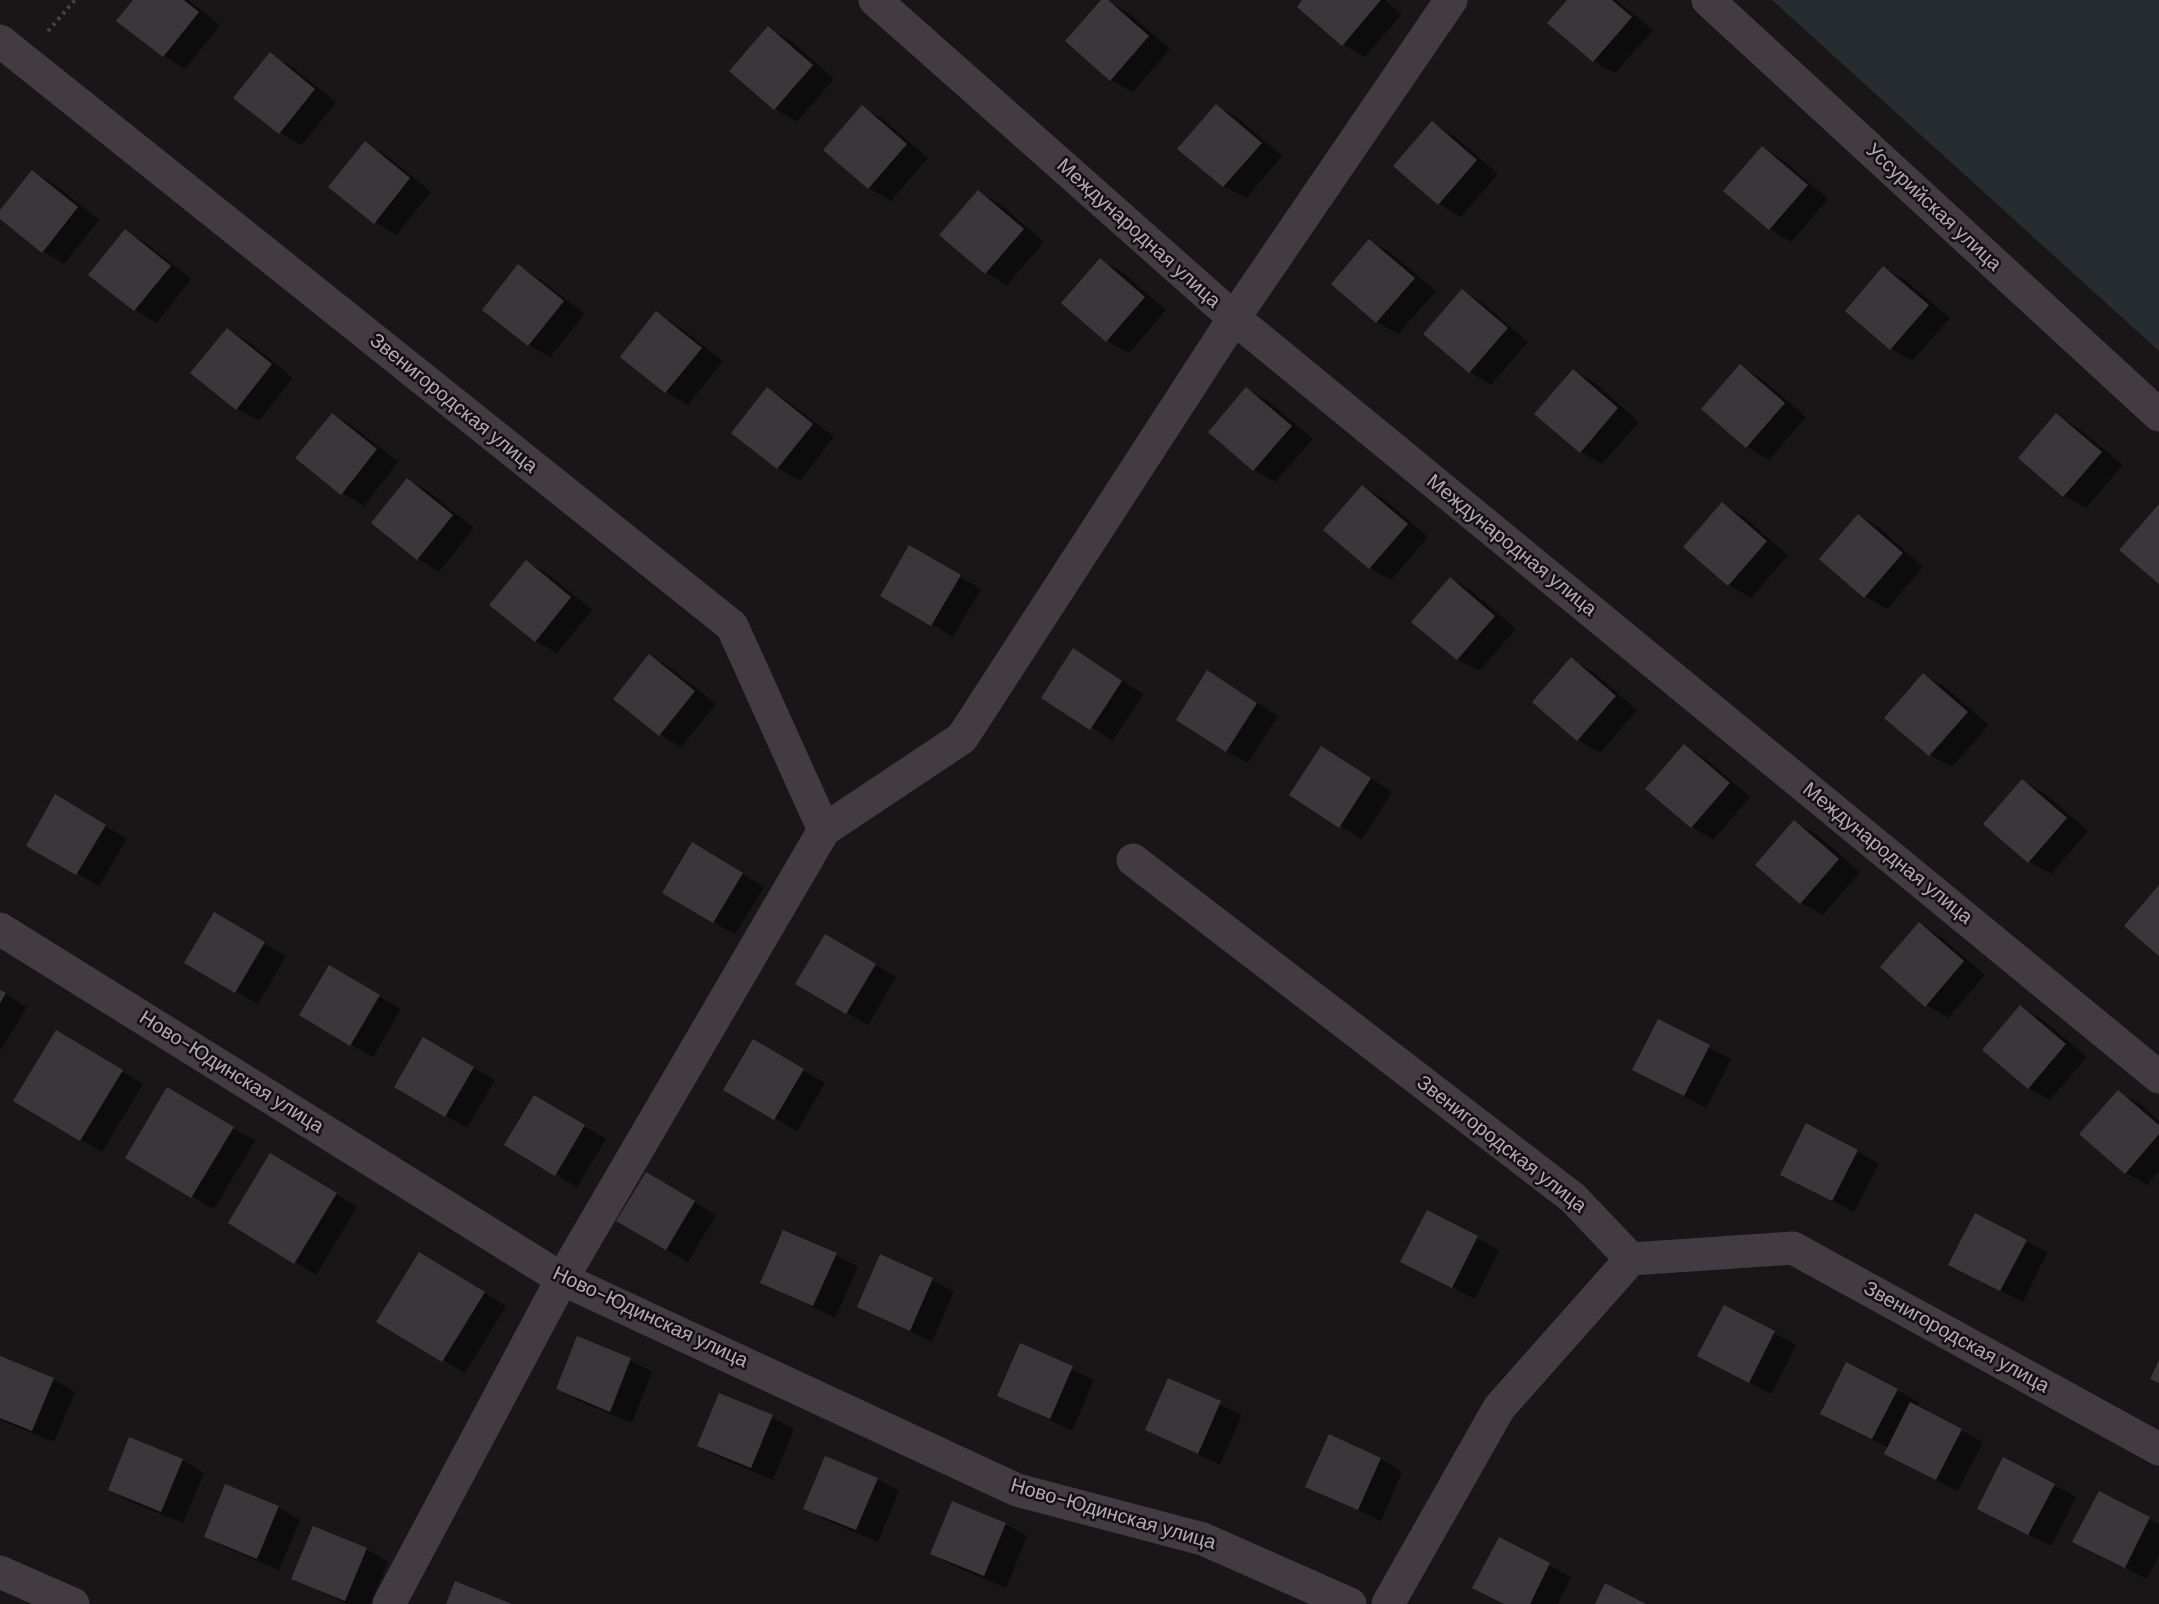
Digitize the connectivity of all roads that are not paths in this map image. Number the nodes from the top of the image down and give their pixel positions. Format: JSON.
{"nodes":[{"id":1,"x":875,"y":0,"type":"edge"},
{"id":2,"x":1451,"y":0,"type":"edge"},
{"id":3,"x":1708,"y":0,"type":"edge"},
{"id":4,"x":0,"y":41,"type":"edge"},
{"id":5,"x":1234,"y":318,"type":"junction"},
{"id":6,"x":2159,"y":415,"type":"edge"},
{"id":7,"x":824,"y":830,"type":"junction"},
{"id":8,"x":1132,"y":860,"type":"dead end"},
{"id":9,"x":0,"y":929,"type":"edge"},
{"id":10,"x":2159,"y":1077,"type":"edge"},
{"id":11,"x":1631,"y":1259,"type":"junction"},
{"id":12,"x":562,"y":1279,"type":"junction"},
{"id":13,"x":2159,"y":1449,"type":"edge"},
{"id":14,"x":0,"y":1572,"type":"edge"},
{"id":15,"x":74,"y":1604,"type":"edge"},
{"id":16,"x":389,"y":1604,"type":"edge"},
{"id":17,"x":1350,"y":1604,"type":"edge"},
{"id":18,"x":1388,"y":1604,"type":"edge"}],
"edges":[{"from":1,"to":5,"type":"street","name":"Международная улица"},
{"from":2,"to":5,"type":"street"},
{"from":3,"to":6,"type":"street","name":"Уссурийская улица"},
{"from":4,"to":7,"type":"street","name":"Звенигородская улица"},
{"from":5,"to":7,"type":"street"},
{"from":5,"to":10,"type":"street","name":"Международная улица"},
{"from":7,"to":12,"type":"street"},
{"from":8,"to":11,"type":"street","name":"Звенигородская улица"},
{"from":9,"to":12,"type":"street","name":"Ново-Юдинская улица"},
{"from":11,"to":13,"type":"street","name":"Звенигородская улица"},
{"from":11,"to":18,"type":"street"},
{"from":12,"to":16,"type":"street"},
{"from":12,"to":17,"type":"street","name":"Ново-Юдинская улица"},
{"from":14,"to":15,"type":"street"}]}
